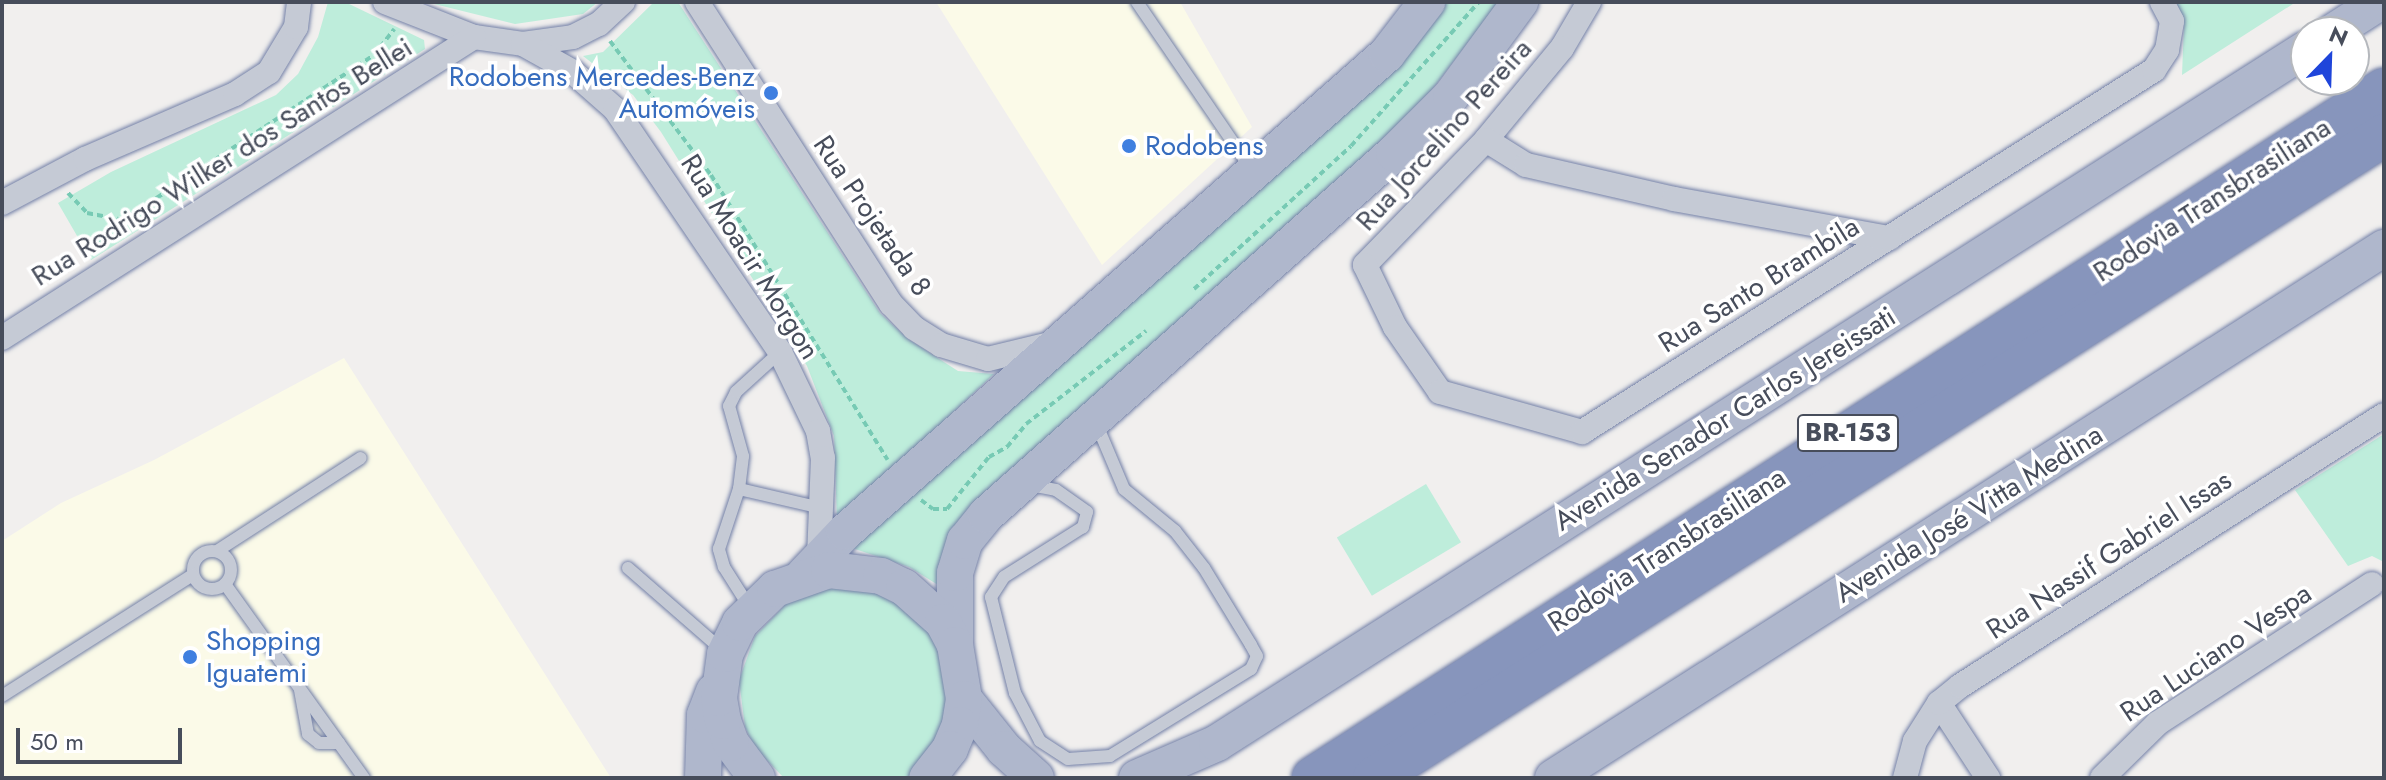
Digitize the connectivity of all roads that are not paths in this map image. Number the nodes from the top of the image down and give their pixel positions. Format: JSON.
{"nodes":[{"id":1,"x":299,"y":2,"type":"edge"},
{"id":2,"x":623,"y":2,"type":"edge"},
{"id":3,"x":697,"y":2,"type":"edge"},
{"id":4,"x":1137,"y":2,"type":"edge"},
{"id":5,"x":1427,"y":2,"type":"edge"},
{"id":6,"x":1520,"y":2,"type":"edge"},
{"id":7,"x":1589,"y":2,"type":"edge"},
{"id":8,"x":2162,"y":2,"type":"edge"},
{"id":9,"x":2380,"y":2,"type":"edge"},
{"id":10,"x":395,"y":7,"type":"edge"},
{"id":11,"x":2358,"y":16,"type":"edge"},
{"id":12,"x":474,"y":37,"type":"junction"},
{"id":13,"x":523,"y":44,"type":"junction"},
{"id":14,"x":2290,"y":59,"type":"edge"},
{"id":15,"x":2384,"y":89,"type":"edge"},
{"id":16,"x":2384,"y":135,"type":"edge"},
{"id":17,"x":1486,"y":140,"type":"junction"},
{"id":18,"x":1254,"y":173,"type":"junction"},
{"id":19,"x":2,"y":203,"type":"edge"},
{"id":20,"x":1889,"y":238,"type":"junction"},
{"id":21,"x":2384,"y":248,"type":"edge"},
{"id":22,"x":1365,"y":265,"type":"joint"},
{"id":23,"x":2,"y":338,"type":"edge"},
{"id":24,"x":1063,"y":338,"type":"junction"},
{"id":25,"x":780,"y":352,"type":"junction"},
{"id":26,"x":2384,"y":415,"type":"edge"},
{"id":27,"x":1095,"y":418,"type":"junction"},
{"id":28,"x":361,"y":458,"type":"dead end"},
{"id":29,"x":1020,"y":483,"type":"junction"},
{"id":30,"x":739,"y":489,"type":"junction"},
{"id":31,"x":821,"y":508,"type":"junction"},
{"id":32,"x":217,"y":551,"type":"junction"},
{"id":33,"x":811,"y":566,"type":"junction"},
{"id":34,"x":628,"y":568,"type":"dead end"},
{"id":35,"x":193,"y":575,"type":"junction"},
{"id":36,"x":225,"y":584,"type":"junction"},
{"id":37,"x":2372,"y":584,"type":"dead end"},
{"id":38,"x":751,"y":609,"type":"junction"},
{"id":39,"x":955,"y":645,"type":"junction"},
{"id":40,"x":723,"y":664,"type":"junction"},
{"id":41,"x":299,"y":687,"type":"junction"},
{"id":42,"x":2,"y":696,"type":"edge"},
{"id":43,"x":964,"y":699,"type":"junction"},
{"id":44,"x":1939,"y":703,"type":"junction"},
{"id":45,"x":339,"y":743,"type":"junction"},
{"id":46,"x":364,"y":778,"type":"edge"},
{"id":47,"x":703,"y":778,"type":"edge"},
{"id":48,"x":757,"y":778,"type":"edge"},
{"id":49,"x":927,"y":778,"type":"edge"},
{"id":50,"x":1036,"y":778,"type":"edge"},
{"id":51,"x":1137,"y":778,"type":"edge"},
{"id":52,"x":1313,"y":778,"type":"edge"},
{"id":53,"x":1374,"y":778,"type":"edge"},
{"id":54,"x":1553,"y":778,"type":"edge"},
{"id":55,"x":1905,"y":778,"type":"edge"},
{"id":56,"x":1988,"y":778,"type":"edge"},
{"id":57,"x":2102,"y":778,"type":"edge"}],
"edges":[{"from":1,"to":19,"type":"street"},
{"from":2,"to":13,"type":"street"},
{"from":3,"to":24,"type":"street","name":"Rua Projetada 8"},
{"from":4,"to":18,"type":"lane"},
{"from":5,"to":18,"type":"main road"},
{"from":6,"to":27,"type":"main road"},
{"from":7,"to":17,"type":"street","name":"Rua Jorcelino Pereira"},
{"from":8,"to":20,"type":"street","name":"Rua Santo Brambila"},
{"from":9,"to":11,"type":"main road"},
{"from":10,"to":12,"type":"street"},
{"from":12,"to":13,"type":"street"},
{"from":12,"to":23,"type":"street","name":"Rua Rodrigo Wilker dos Santos Bellei"},
{"from":13,"to":25,"type":"street","name":"Rua Moacir Morgon"},
{"from":14,"to":51,"type":"main road","name":"Avenida Senador Carlos Jereissati"},
{"from":15,"to":52,"type":"highway","name":"Rodovia Transbrasiliana","number":"BR-153"},
{"from":16,"to":53,"type":"highway","name":"Rodovia Transbrasiliana","number":"BR-153"},
{"from":17,"to":20,"type":"street"},
{"from":17,"to":22,"type":"street","name":"Rua Jorcelino Pereira"},
{"from":18,"to":24,"type":"main road"},
{"from":20,"to":22,"type":"street","name":"Rua Santo Brambila"},
{"from":21,"to":54,"type":"main road","name":"Avenida José Vitta Medina"},
{"from":24,"to":33,"type":"main road"},
{"from":25,"to":30,"type":"lane"},
{"from":25,"to":31,"type":"street","name":"Rua Moacir Morgon"},
{"from":26,"to":44,"type":"street","name":"Rua Nassif Gabriel Issas"},
{"from":27,"to":29,"type":"main road"},
{"from":27,"to":29,"type":"lane"},
{"from":28,"to":32,"type":"lane"},
{"from":29,"to":39,"type":"main road"},
{"from":30,"to":31,"type":"lane"},
{"from":30,"to":38,"type":"lane"},
{"from":31,"to":33,"type":"street","name":"Rua Moacir Morgon"},
{"from":32,"to":35,"type":"lane"},
{"from":32,"to":36,"type":"lane"},
{"from":33,"to":38,"type":"main road"},
{"from":33,"to":39,"type":"main road"},
{"from":34,"to":40,"type":"lane"},
{"from":35,"to":36,"type":"lane"},
{"from":35,"to":42,"type":"lane"},
{"from":36,"to":41,"type":"lane"},
{"from":37,"to":57,"type":"street","name":"Rua Luciano Vespa"},
{"from":38,"to":40,"type":"main road"},
{"from":39,"to":43,"type":"main road"},
{"from":40,"to":47,"type":"main road"},
{"from":40,"to":48,"type":"main road"},
{"from":41,"to":45,"type":"lane"},
{"from":41,"to":45,"type":"lane"},
{"from":43,"to":49,"type":"main road"},
{"from":43,"to":50,"type":"main road"},
{"from":44,"to":55,"type":"street","name":"Rua Nassif Gabriel Issas"},
{"from":44,"to":56,"type":"street"},
{"from":45,"to":46,"type":"lane"}]}
